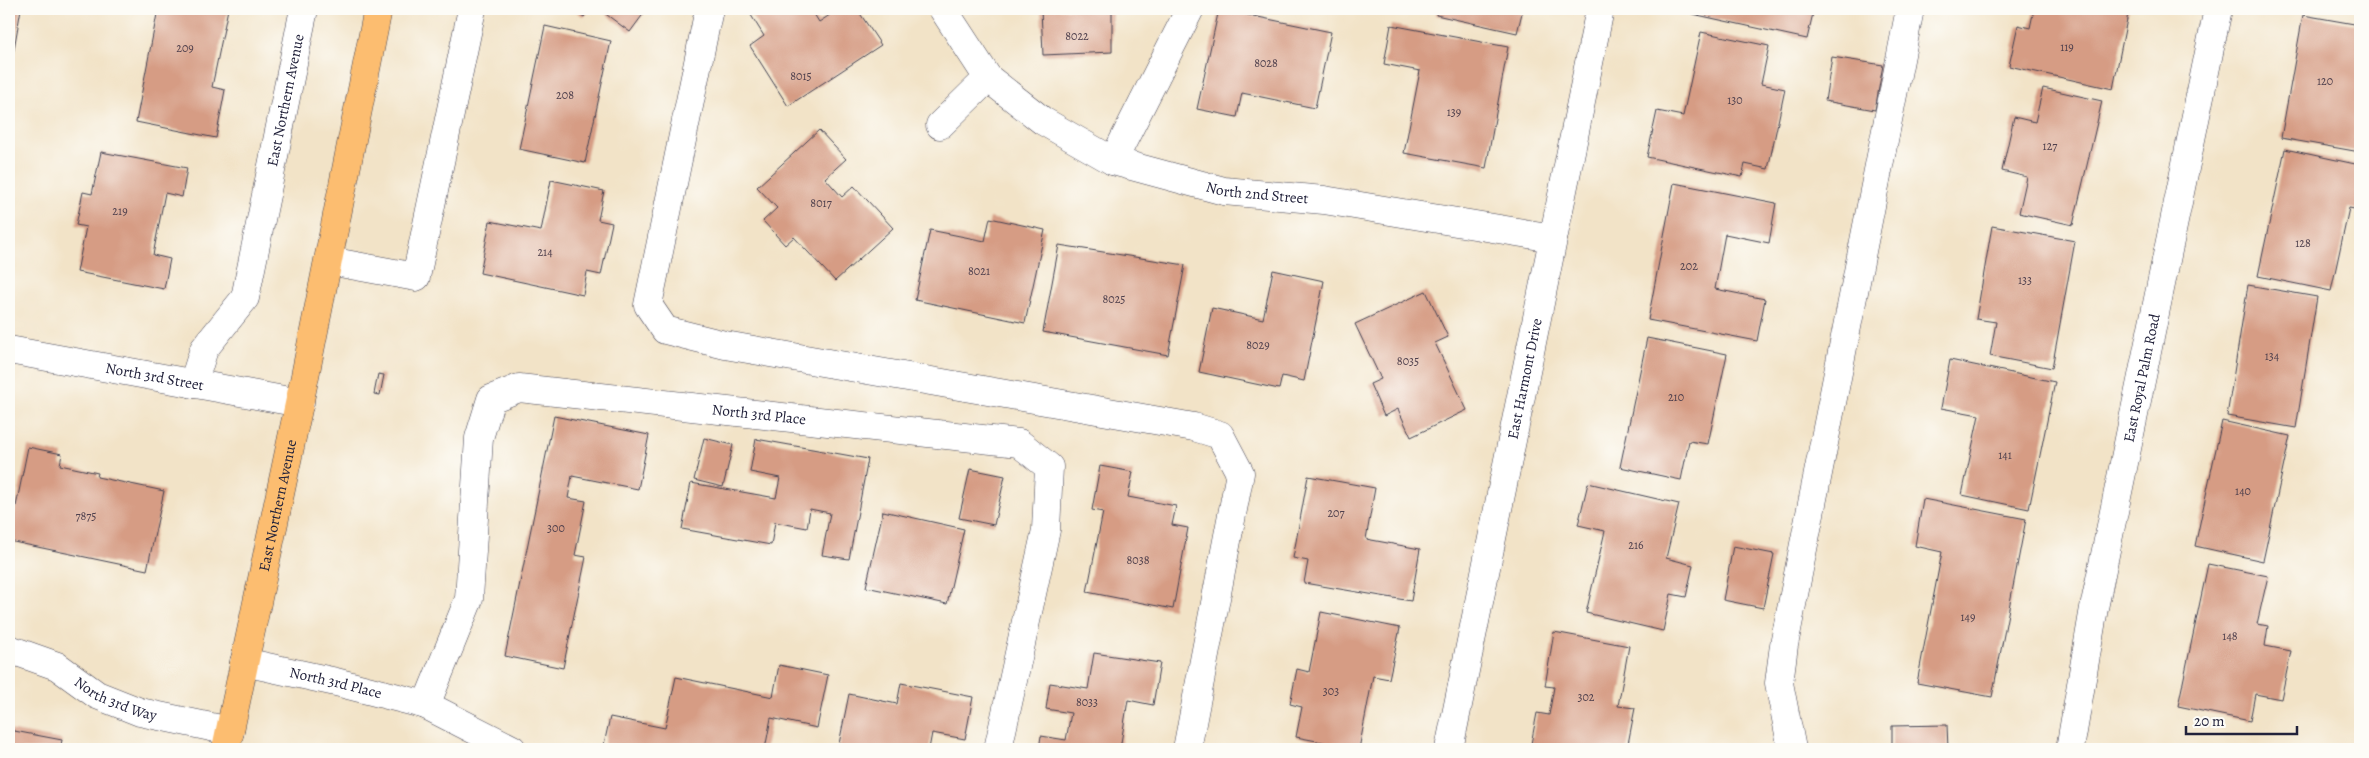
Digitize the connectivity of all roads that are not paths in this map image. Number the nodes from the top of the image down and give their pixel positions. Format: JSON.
{"nodes":[{"id":1,"x":304,"y":9,"type":"edge"},
{"id":2,"x":378,"y":9,"type":"edge"},
{"id":3,"x":472,"y":9,"type":"edge"},
{"id":4,"x":709,"y":9,"type":"edge"},
{"id":5,"x":943,"y":9,"type":"edge"},
{"id":6,"x":1190,"y":9,"type":"edge"},
{"id":7,"x":1600,"y":9,"type":"edge"},
{"id":8,"x":1910,"y":9,"type":"edge"},
{"id":9,"x":2218,"y":9,"type":"edge"},
{"id":10,"x":988,"y":78,"type":"junction"},
{"id":11,"x":940,"y":124,"type":"dead end"},
{"id":12,"x":1113,"y":162,"type":"junction"},
{"id":13,"x":1553,"y":238,"type":"junction"},
{"id":14,"x":328,"y":261,"type":"junction"},
{"id":15,"x":9,"y":350,"type":"edge"},
{"id":16,"x":193,"y":384,"type":"junction"},
{"id":17,"x":300,"y":403,"type":"junction"},
{"id":18,"x":9,"y":649,"type":"edge"},
{"id":19,"x":244,"y":662,"type":"junction"},
{"id":20,"x":426,"y":705,"type":"junction"},
{"id":21,"x":228,"y":740,"type":"edge"},
{"id":22,"x":512,"y":749,"type":"edge"},
{"id":23,"x":998,"y":749,"type":"edge"},
{"id":24,"x":1187,"y":749,"type":"edge"},
{"id":25,"x":1450,"y":749,"type":"edge"},
{"id":26,"x":1792,"y":749,"type":"edge"},
{"id":27,"x":2070,"y":749,"type":"edge"}],
"edges":[{"from":1,"to":16,"type":"street","name":"East Northern Avenue"},
{"from":2,"to":14,"type":"main road","name":"East Northern Avenue"},
{"from":3,"to":14,"type":"street"},
{"from":4,"to":24,"type":"street"},
{"from":5,"to":10,"type":"street","name":"North 2nd Street"},
{"from":6,"to":12,"type":"street"},
{"from":7,"to":13,"type":"street","name":"East Harmont Drive"},
{"from":8,"to":26,"type":"street"},
{"from":9,"to":27,"type":"street","name":"East Royal Palm Road"},
{"from":10,"to":11,"type":"street"},
{"from":10,"to":12,"type":"street","name":"North 2nd Street"},
{"from":12,"to":13,"type":"street","name":"North 2nd Street"},
{"from":13,"to":25,"type":"street","name":"East Harmont Drive"},
{"from":14,"to":17,"type":"main road","name":"East Northern Avenue"},
{"from":15,"to":16,"type":"street","name":"North 3rd Street"},
{"from":16,"to":17,"type":"street","name":"North 3rd Street"},
{"from":17,"to":19,"type":"main road","name":"East Northern Avenue"},
{"from":18,"to":21,"type":"street","name":"North 3rd Way"},
{"from":19,"to":20,"type":"street","name":"North 3rd Place"},
{"from":19,"to":21,"type":"main road","name":"East Northern Avenue"},
{"from":20,"to":22,"type":"street","name":"North 3rd Place"},
{"from":20,"to":23,"type":"street","name":"North 3rd Place"}]}
